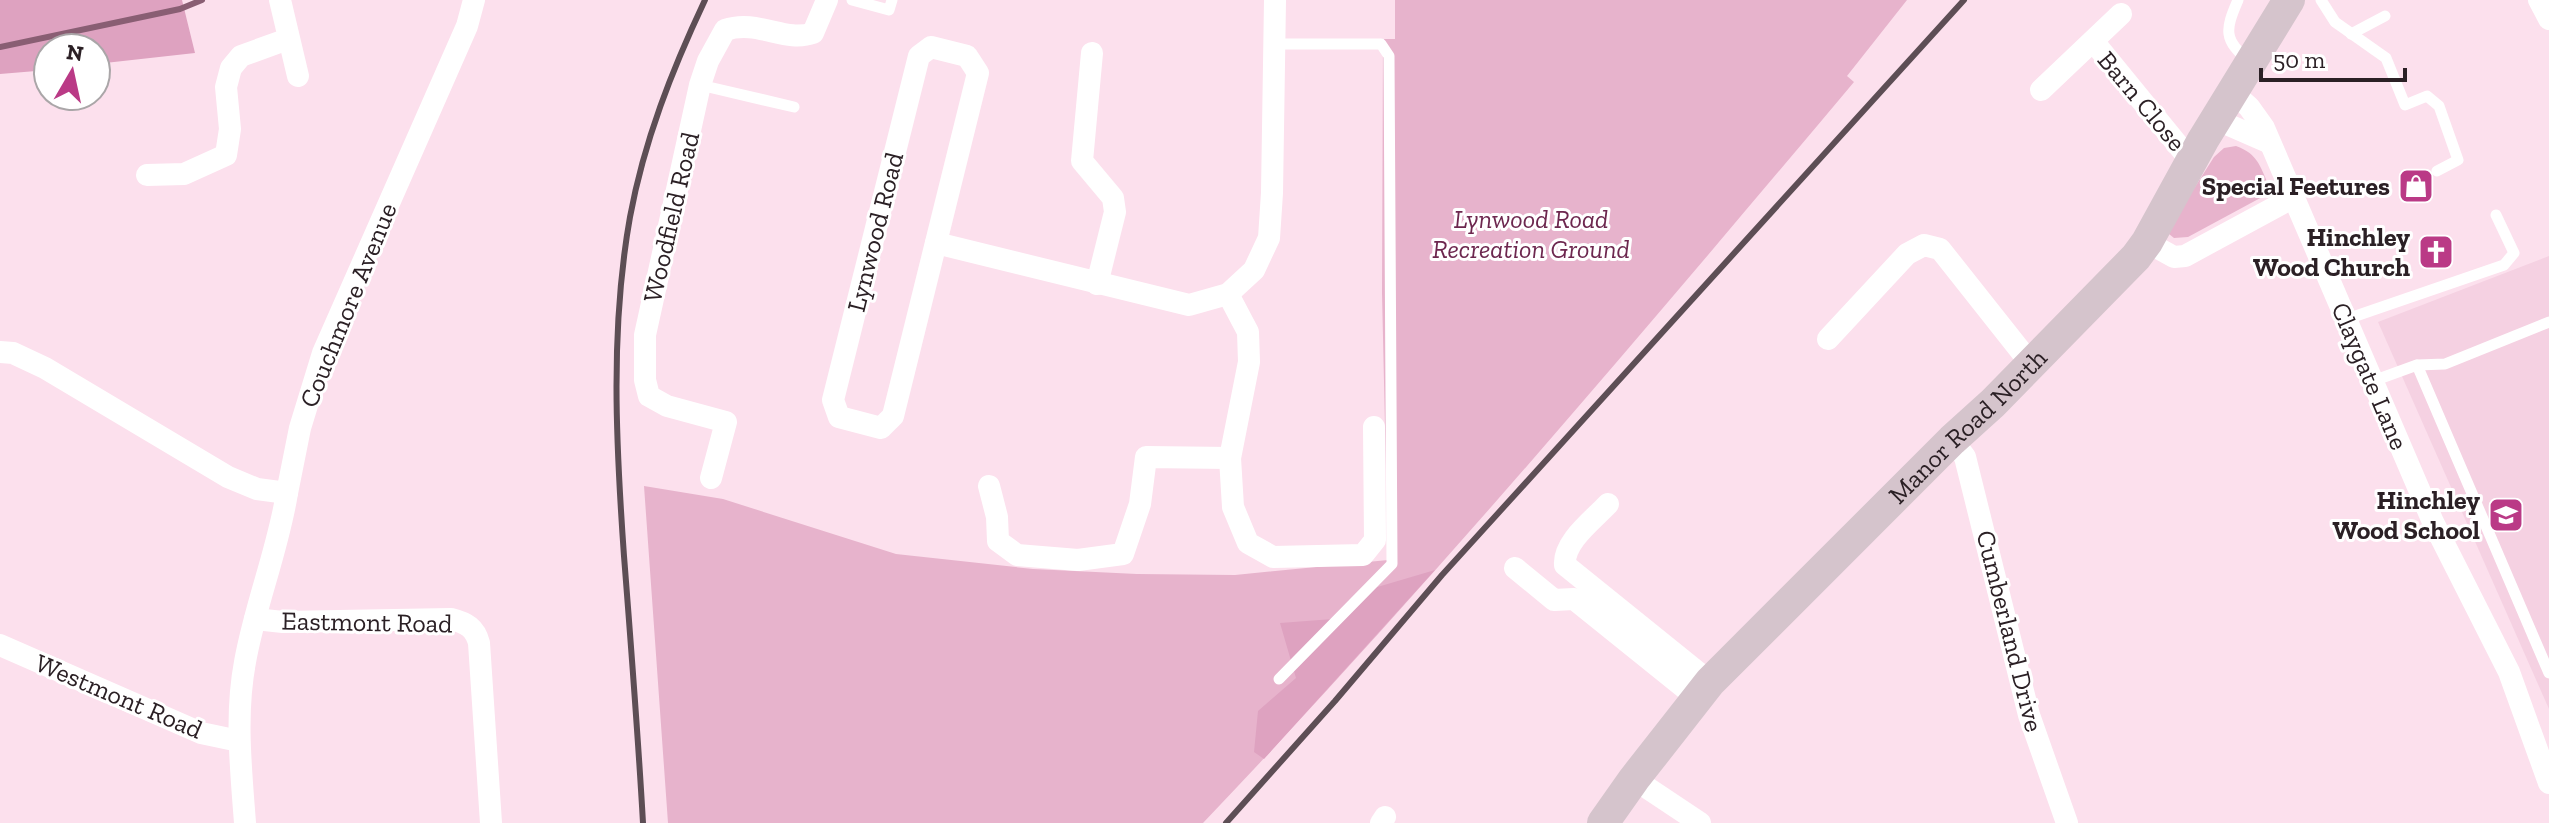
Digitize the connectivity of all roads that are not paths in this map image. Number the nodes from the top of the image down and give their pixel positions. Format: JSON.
{"nodes":[{"id":1,"x":280,"y":0,"type":"edge"},
{"id":2,"x":474,"y":0,"type":"edge"},
{"id":3,"x":827,"y":0,"type":"edge"},
{"id":4,"x":852,"y":0,"type":"edge"},
{"id":5,"x":892,"y":0,"type":"edge"},
{"id":6,"x":1275,"y":0,"type":"edge"},
{"id":7,"x":2238,"y":0,"type":"edge"},
{"id":8,"x":2289,"y":0,"type":"edge"},
{"id":9,"x":2321,"y":0,"type":"edge"},
{"id":10,"x":2539,"y":0,"type":"edge"},
{"id":11,"x":2121,"y":14,"type":"dead end"},
{"id":12,"x":2385,"y":16,"type":"dead end"},
{"id":13,"x":2549,"y":19,"type":"edge"},
{"id":14,"x":2351,"y":34,"type":"junction"},
{"id":15,"x":288,"y":39,"type":"junction"},
{"id":16,"x":2093,"y":41,"type":"junction"},
{"id":17,"x":1275,"y":44,"type":"junction"},
{"id":18,"x":1092,"y":53,"type":"dead end"},
{"id":19,"x":2250,"y":62,"type":"junction"},
{"id":20,"x":298,"y":76,"type":"dead end"},
{"id":21,"x":700,"y":85,"type":"junction"},
{"id":22,"x":2041,"y":90,"type":"dead end"},
{"id":23,"x":2232,"y":92,"type":"junction"},
{"id":24,"x":794,"y":107,"type":"dead end"},
{"id":25,"x":2215,"y":119,"type":"junction"},
{"id":26,"x":2270,"y":143,"type":"junction"},
{"id":27,"x":2191,"y":161,"type":"junction"},
{"id":28,"x":2437,"y":171,"type":"dead end"},
{"id":29,"x":147,"y":175,"type":"dead end"},
{"id":30,"x":2294,"y":197,"type":"junction"},
{"id":31,"x":2496,"y":215,"type":"dead end"},
{"id":32,"x":2147,"y":242,"type":"junction"},
{"id":33,"x":936,"y":243,"type":"junction"},
{"id":34,"x":1097,"y":284,"type":"junction"},
{"id":35,"x":1228,"y":294,"type":"junction"},
{"id":36,"x":2347,"y":319,"type":"junction"},
{"id":37,"x":2549,"y":322,"type":"edge"},
{"id":38,"x":1828,"y":339,"type":"dead end"},
{"id":39,"x":0,"y":352,"type":"edge"},
{"id":40,"x":2031,"y":364,"type":"junction"},
{"id":41,"x":2417,"y":365,"type":"junction"},
{"id":42,"x":2373,"y":381,"type":"junction"},
{"id":43,"x":1374,"y":427,"type":"dead end"},
{"id":44,"x":1145,"y":434,"type":"dead end"},
{"id":45,"x":1952,"y":440,"type":"junction"},
{"id":46,"x":1146,"y":457,"type":"junction"},
{"id":47,"x":1230,"y":458,"type":"junction"},
{"id":48,"x":711,"y":478,"type":"dead end"},
{"id":49,"x":989,"y":486,"type":"dead end"},
{"id":50,"x":287,"y":493,"type":"junction"},
{"id":51,"x":1608,"y":504,"type":"dead end"},
{"id":52,"x":1515,"y":568,"type":"dead end"},
{"id":53,"x":255,"y":619,"type":"junction"},
{"id":54,"x":0,"y":645,"type":"edge"},
{"id":55,"x":2549,"y":673,"type":"edge"},
{"id":56,"x":1279,"y":679,"type":"dead end"},
{"id":57,"x":1704,"y":690,"type":"junction"},
{"id":58,"x":239,"y":741,"type":"junction"},
{"id":59,"x":1634,"y":779,"type":"junction"},
{"id":60,"x":2549,"y":783,"type":"edge"},
{"id":61,"x":245,"y":823,"type":"edge"},
{"id":62,"x":491,"y":823,"type":"edge"},
{"id":63,"x":1603,"y":823,"type":"edge"},
{"id":64,"x":1700,"y":823,"type":"edge"},
{"id":65,"x":2067,"y":823,"type":"edge"}],
"edges":[{"from":1,"to":15,"type":"street"},
{"from":2,"to":50,"type":"street","name":"Couchmore Avenue"},
{"from":3,"to":21,"type":"street","name":"Woodfield Road"},
{"from":4,"to":5,"type":"lane"},
{"from":6,"to":17,"type":"street"},
{"from":7,"to":19,"type":"lane"},
{"from":8,"to":19,"type":"street","name":"Manor Road North"},
{"from":9,"to":14,"type":"lane"},
{"from":10,"to":13,"type":"street"},
{"from":11,"to":16,"type":"street","name":"Barn Close"},
{"from":12,"to":14,"type":"lane"},
{"from":14,"to":28,"type":"lane"},
{"from":15,"to":20,"type":"street"},
{"from":15,"to":29,"type":"street"},
{"from":16,"to":22,"type":"street","name":"Barn Close"},
{"from":16,"to":27,"type":"street","name":"Barn Close"},
{"from":17,"to":35,"type":"street"},
{"from":17,"to":56,"type":"lane"},
{"from":18,"to":34,"type":"street"},
{"from":19,"to":23,"type":"street","name":"Manor Road North"},
{"from":21,"to":24,"type":"lane"},
{"from":21,"to":48,"type":"street","name":"Woodfield Road"},
{"from":23,"to":25,"type":"street","name":"Manor Road North"},
{"from":23,"to":26,"type":"street","name":"Claygate Lane"},
{"from":25,"to":26,"type":"street"},
{"from":25,"to":27,"type":"street","name":"Manor Road North"},
{"from":26,"to":30,"type":"street","name":"Claygate Lane"},
{"from":27,"to":32,"type":"street","name":"Manor Road North"},
{"from":30,"to":32,"type":"street"},
{"from":30,"to":36,"type":"street","name":"Claygate Lane"},
{"from":31,"to":36,"type":"lane"},
{"from":32,"to":40,"type":"street","name":"Manor Road North"},
{"from":33,"to":33,"type":"street","name":"Lynwood Road"},
{"from":33,"to":34,"type":"street"},
{"from":34,"to":35,"type":"street"},
{"from":35,"to":47,"type":"street"},
{"from":36,"to":42,"type":"street","name":"Claygate Lane"},
{"from":37,"to":41,"type":"lane"},
{"from":38,"to":40,"type":"street"},
{"from":39,"to":50,"type":"street"},
{"from":40,"to":45,"type":"street","name":"Manor Road North"},
{"from":41,"to":42,"type":"lane"},
{"from":41,"to":55,"type":"lane"},
{"from":42,"to":60,"type":"street","name":"Claygate Lane"},
{"from":43,"to":47,"type":"street"},
{"from":44,"to":46,"type":"street"},
{"from":45,"to":57,"type":"street","name":"Manor Road North"},
{"from":45,"to":65,"type":"street","name":"Cumberland Drive"},
{"from":46,"to":47,"type":"street"},
{"from":46,"to":49,"type":"street"},
{"from":50,"to":53,"type":"street","name":"Couchmore Avenue"},
{"from":51,"to":57,"type":"street"},
{"from":52,"to":57,"type":"street"},
{"from":53,"to":58,"type":"street","name":"Couchmore Avenue"},
{"from":53,"to":62,"type":"street","name":"Eastmont Road"},
{"from":54,"to":58,"type":"street","name":"Westmont Road"},
{"from":57,"to":59,"type":"street","name":"Manor Road North"},
{"from":58,"to":61,"type":"street","name":"Couchmore Avenue"},
{"from":59,"to":63,"type":"street","name":"Manor Road North"},
{"from":59,"to":64,"type":"street"}]}
